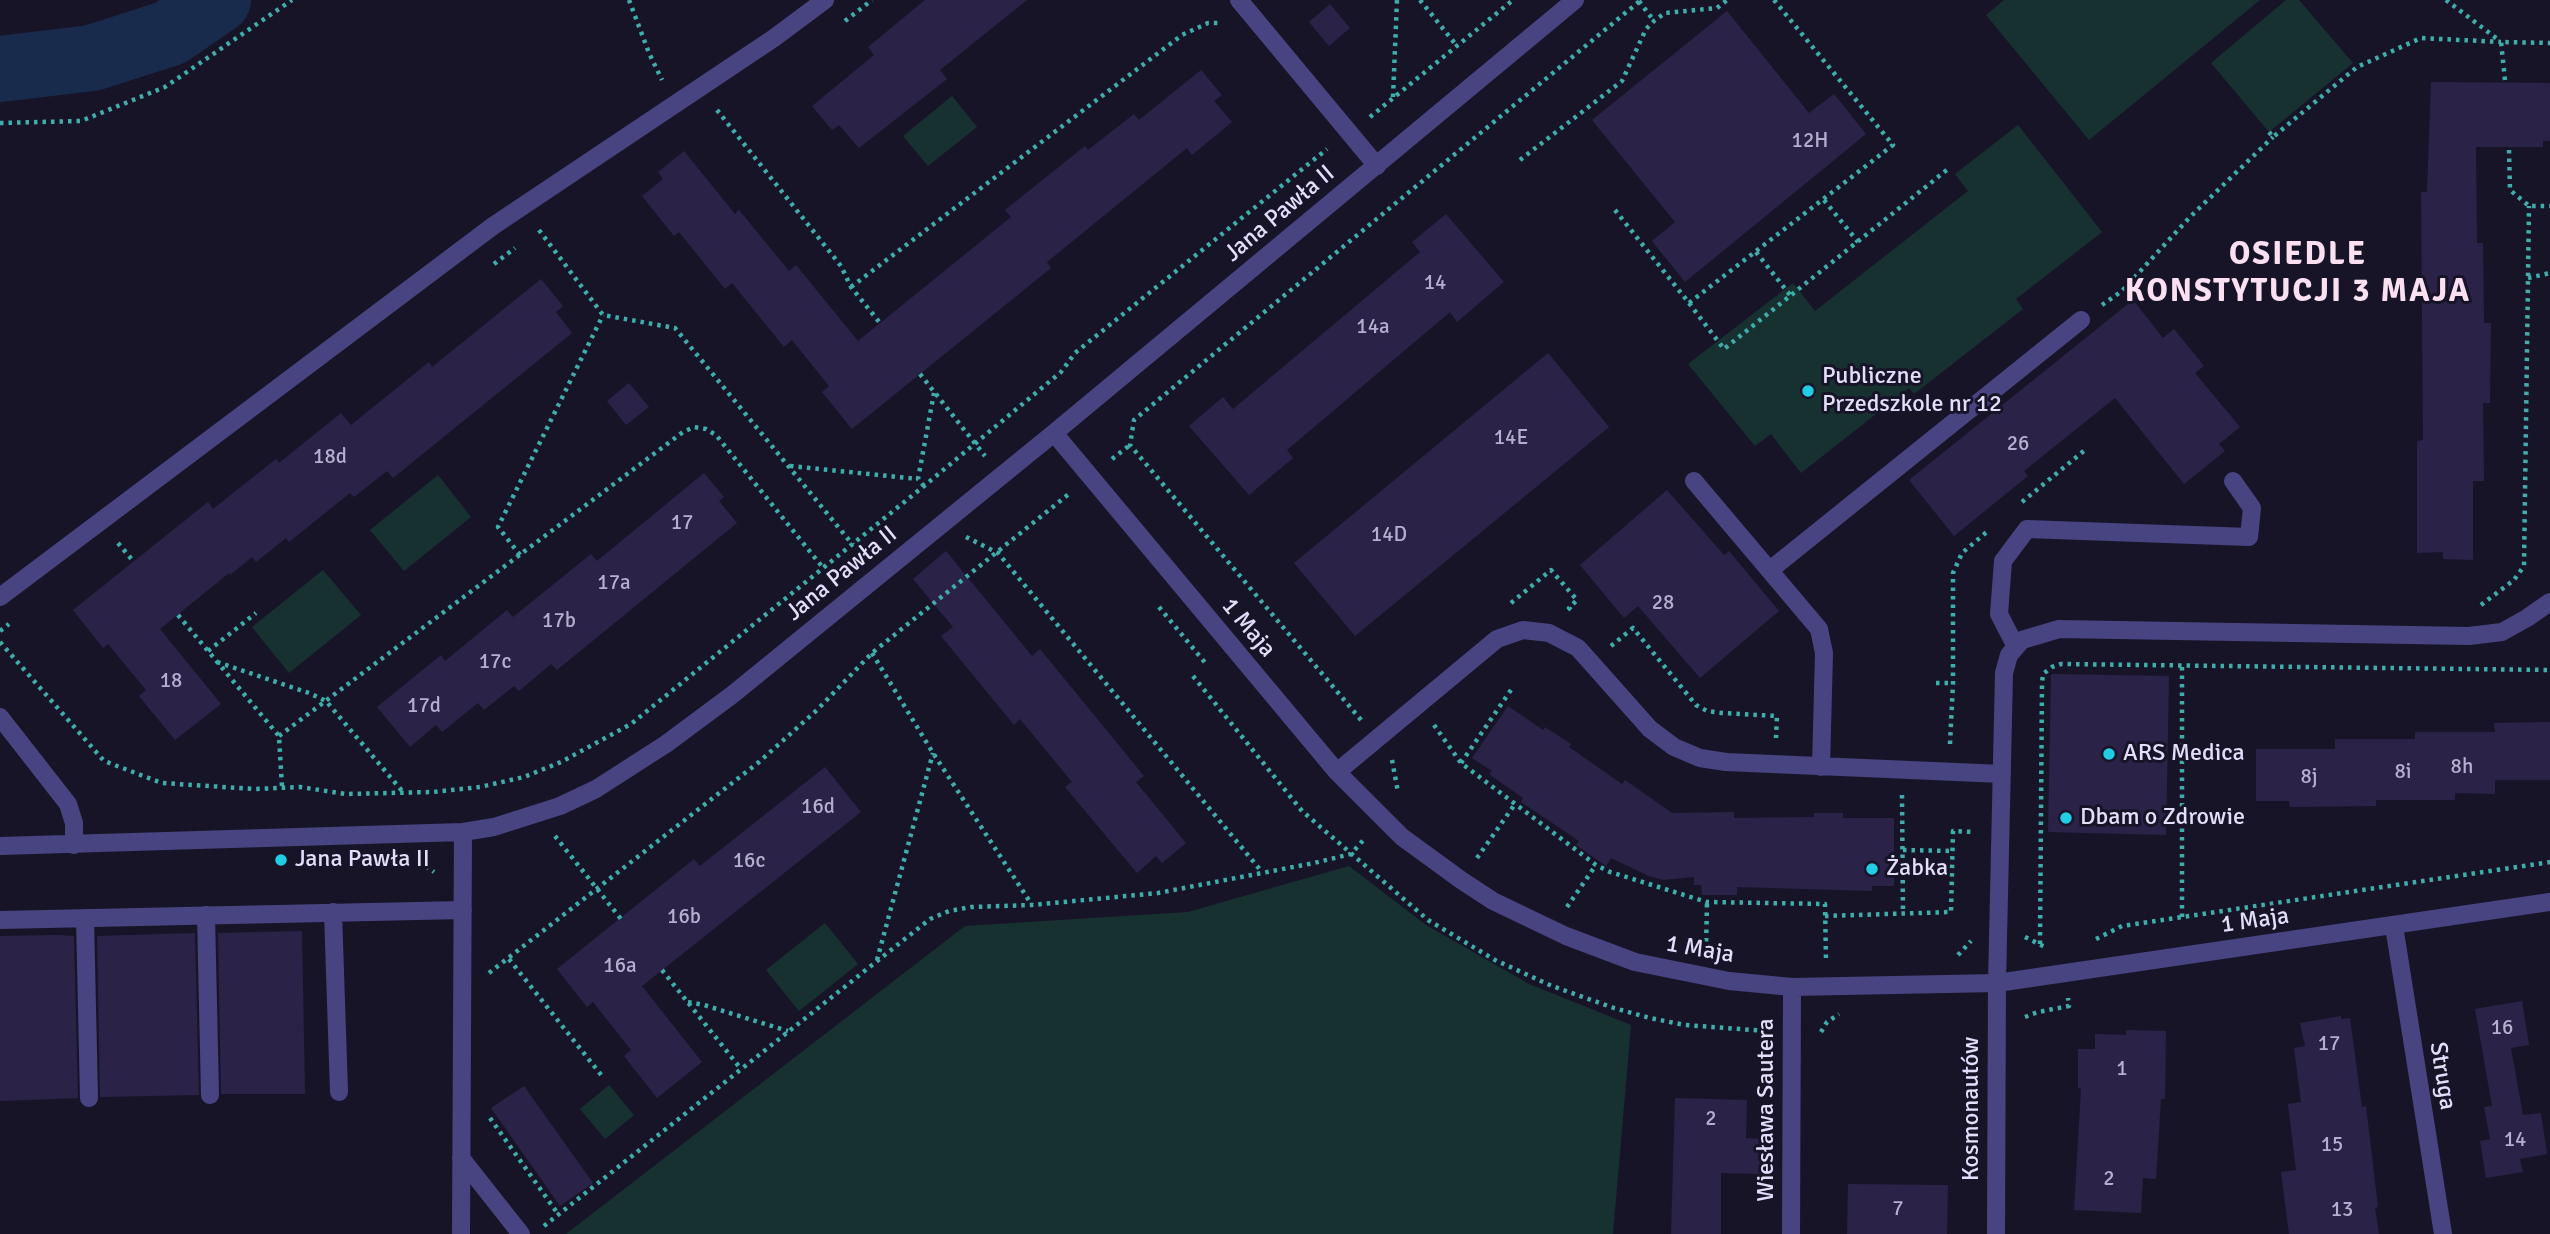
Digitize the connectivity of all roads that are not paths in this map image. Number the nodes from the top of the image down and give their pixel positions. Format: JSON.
{"nodes":[{"id":1,"x":825,"y":0,"type":"edge"},
{"id":2,"x":1239,"y":0,"type":"edge"},
{"id":3,"x":1575,"y":0,"type":"edge"},
{"id":4,"x":1377,"y":166,"type":"junction"},
{"id":5,"x":2081,"y":320,"type":"road end"},
{"id":6,"x":1054,"y":433,"type":"junction"},
{"id":7,"x":1695,"y":481,"type":"dead end"},
{"id":8,"x":2233,"y":481,"type":"dead end"},
{"id":9,"x":1770,"y":570,"type":"junction"},
{"id":10,"x":0,"y":597,"type":"edge"},
{"id":11,"x":2550,"y":602,"type":"edge"},
{"id":12,"x":2016,"y":647,"type":"junction"},
{"id":13,"x":0,"y":717,"type":"edge"},
{"id":14,"x":1821,"y":767,"type":"junction"},
{"id":15,"x":1336,"y":772,"type":"junction"},
{"id":16,"x":2002,"y":774,"type":"junction"},
{"id":17,"x":463,"y":832,"type":"junction"},
{"id":18,"x":74,"y":845,"type":"junction"},
{"id":19,"x":0,"y":846,"type":"edge"},
{"id":20,"x":2550,"y":902,"type":"edge"},
{"id":21,"x":463,"y":910,"type":"junction"},
{"id":22,"x":333,"y":912,"type":"junction"},
{"id":23,"x":206,"y":915,"type":"junction"},
{"id":24,"x":85,"y":918,"type":"junction"},
{"id":25,"x":0,"y":920,"type":"edge"},
{"id":26,"x":2394,"y":926,"type":"junction"},
{"id":27,"x":1997,"y":984,"type":"junction"},
{"id":28,"x":1792,"y":987,"type":"junction"},
{"id":29,"x":339,"y":1092,"type":"dead end"},
{"id":30,"x":210,"y":1096,"type":"dead end"},
{"id":31,"x":89,"y":1098,"type":"dead end"},
{"id":32,"x":461,"y":1158,"type":"junction"},
{"id":33,"x":461,"y":1234,"type":"edge"},
{"id":34,"x":522,"y":1234,"type":"edge"},
{"id":35,"x":1791,"y":1234,"type":"edge"},
{"id":36,"x":1996,"y":1234,"type":"edge"},
{"id":37,"x":2443,"y":1234,"type":"edge"}],
"edges":[{"from":1,"to":10,"type":"street"},
{"from":2,"to":4,"type":"street"},
{"from":3,"to":4,"type":"street","name":"Jana Pawła II"},
{"from":4,"to":6,"type":"street","name":"Jana Pawła II"},
{"from":5,"to":9,"type":"street"},
{"from":6,"to":15,"type":"street","name":"1 Maja"},
{"from":6,"to":17,"type":"street","name":"Jana Pawła II"},
{"from":7,"to":9,"type":"street"},
{"from":8,"to":12,"type":"street"},
{"from":9,"to":14,"type":"street"},
{"from":11,"to":12,"type":"street"},
{"from":12,"to":16,"type":"street","name":"Kosmonautów"},
{"from":13,"to":18,"type":"street"},
{"from":14,"to":15,"type":"street"},
{"from":14,"to":16,"type":"street"},
{"from":15,"to":28,"type":"street","name":"1 Maja"},
{"from":16,"to":27,"type":"street","name":"Kosmonautów"},
{"from":17,"to":18,"type":"street","name":"Jana Pawła II"},
{"from":17,"to":21,"type":"street"},
{"from":18,"to":19,"type":"street","name":"Jana Pawła II"},
{"from":20,"to":26,"type":"street","name":"1 Maja"},
{"from":21,"to":22,"type":"street"},
{"from":21,"to":32,"type":"street"},
{"from":22,"to":23,"type":"street"},
{"from":22,"to":29,"type":"street"},
{"from":23,"to":24,"type":"street"},
{"from":23,"to":30,"type":"street"},
{"from":24,"to":25,"type":"street"},
{"from":24,"to":31,"type":"street"},
{"from":26,"to":27,"type":"street","name":"1 Maja"},
{"from":26,"to":37,"type":"street","name":"Struga"},
{"from":27,"to":28,"type":"street","name":"1 Maja"},
{"from":27,"to":36,"type":"street","name":"Kosmonautów"},
{"from":28,"to":35,"type":"street","name":"Wiesława Sautera"},
{"from":32,"to":33,"type":"street"},
{"from":32,"to":34,"type":"street"}]}
